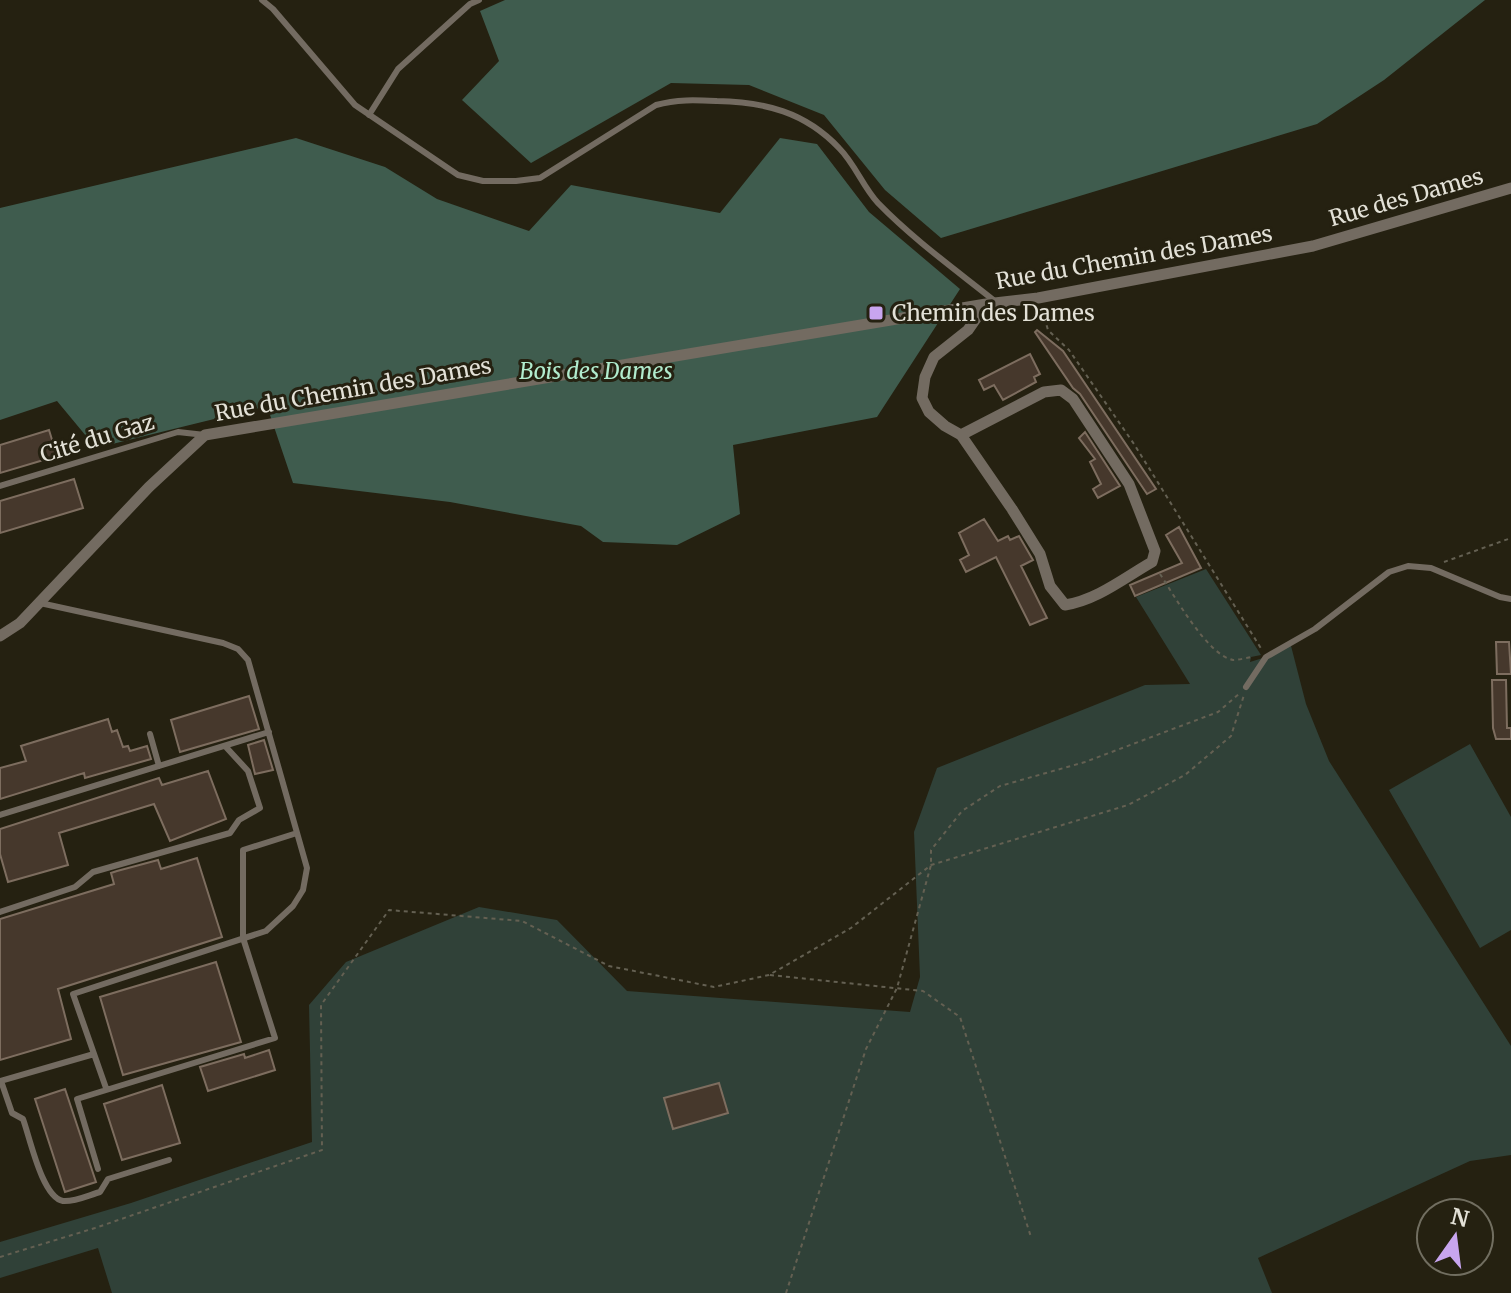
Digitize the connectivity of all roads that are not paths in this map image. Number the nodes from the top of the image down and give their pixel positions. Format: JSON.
{"nodes":[{"id":1,"x":262,"y":0,"type":"edge"},
{"id":2,"x":479,"y":0,"type":"edge"},
{"id":3,"x":369,"y":115,"type":"junction"},
{"id":4,"x":1511,"y":188,"type":"edge"},
{"id":5,"x":1313,"y":246,"type":"joint"},
{"id":6,"x":991,"y":303,"type":"junction"},
{"id":7,"x":205,"y":435,"type":"junction"},
{"id":8,"x":961,"y":435,"type":"junction"},
{"id":9,"x":0,"y":486,"type":"edge"},
{"id":10,"x":1511,"y":599,"type":"edge"},
{"id":11,"x":40,"y":603,"type":"junction"},
{"id":12,"x":0,"y":636,"type":"edge"},
{"id":13,"x":1246,"y":687,"type":"road end"},
{"id":14,"x":269,"y":732,"type":"junction"},
{"id":15,"x":150,"y":734,"type":"dead end"},
{"id":16,"x":225,"y":746,"type":"junction"},
{"id":17,"x":159,"y":766,"type":"junction"},
{"id":18,"x":0,"y":815,"type":"edge"},
{"id":19,"x":297,"y":833,"type":"junction"},
{"id":20,"x":0,"y":912,"type":"edge"},
{"id":21,"x":243,"y":938,"type":"junction"},
{"id":22,"x":94,"y":1054,"type":"junction"},
{"id":23,"x":0,"y":1081,"type":"edge"},
{"id":24,"x":106,"y":1088,"type":"junction"},
{"id":25,"x":169,"y":1160,"type":"dead end"},
{"id":26,"x":98,"y":1169,"type":"dead end"}],
"edges":[{"from":1,"to":3,"type":"lane"},
{"from":2,"to":3,"type":"lane"},
{"from":3,"to":6,"type":"lane"},
{"from":4,"to":5,"type":"street","name":"Rue des Dames"},
{"from":5,"to":6,"type":"street","name":"Rue du Chemin des Dames"},
{"from":6,"to":7,"type":"street","name":"Rue du Chemin des Dames"},
{"from":6,"to":8,"type":"street"},
{"from":7,"to":9,"type":"lane","name":"Cité du Gaz"},
{"from":7,"to":11,"type":"street","name":"Rue du Chemin des Dames"},
{"from":8,"to":8,"type":"street"},
{"from":10,"to":13,"type":"lane"},
{"from":11,"to":12,"type":"street","name":"Rue du Chemin des Dames"},
{"from":11,"to":14,"type":"lane"},
{"from":14,"to":16,"type":"lane"},
{"from":14,"to":19,"type":"lane"},
{"from":15,"to":17,"type":"lane"},
{"from":16,"to":17,"type":"lane"},
{"from":16,"to":20,"type":"lane"},
{"from":17,"to":18,"type":"lane"},
{"from":19,"to":21,"type":"lane"},
{"from":19,"to":21,"type":"lane"},
{"from":21,"to":22,"type":"lane"},
{"from":21,"to":24,"type":"lane"},
{"from":22,"to":23,"type":"lane"},
{"from":22,"to":24,"type":"lane"},
{"from":23,"to":25,"type":"lane"},
{"from":24,"to":26,"type":"lane"}]}
